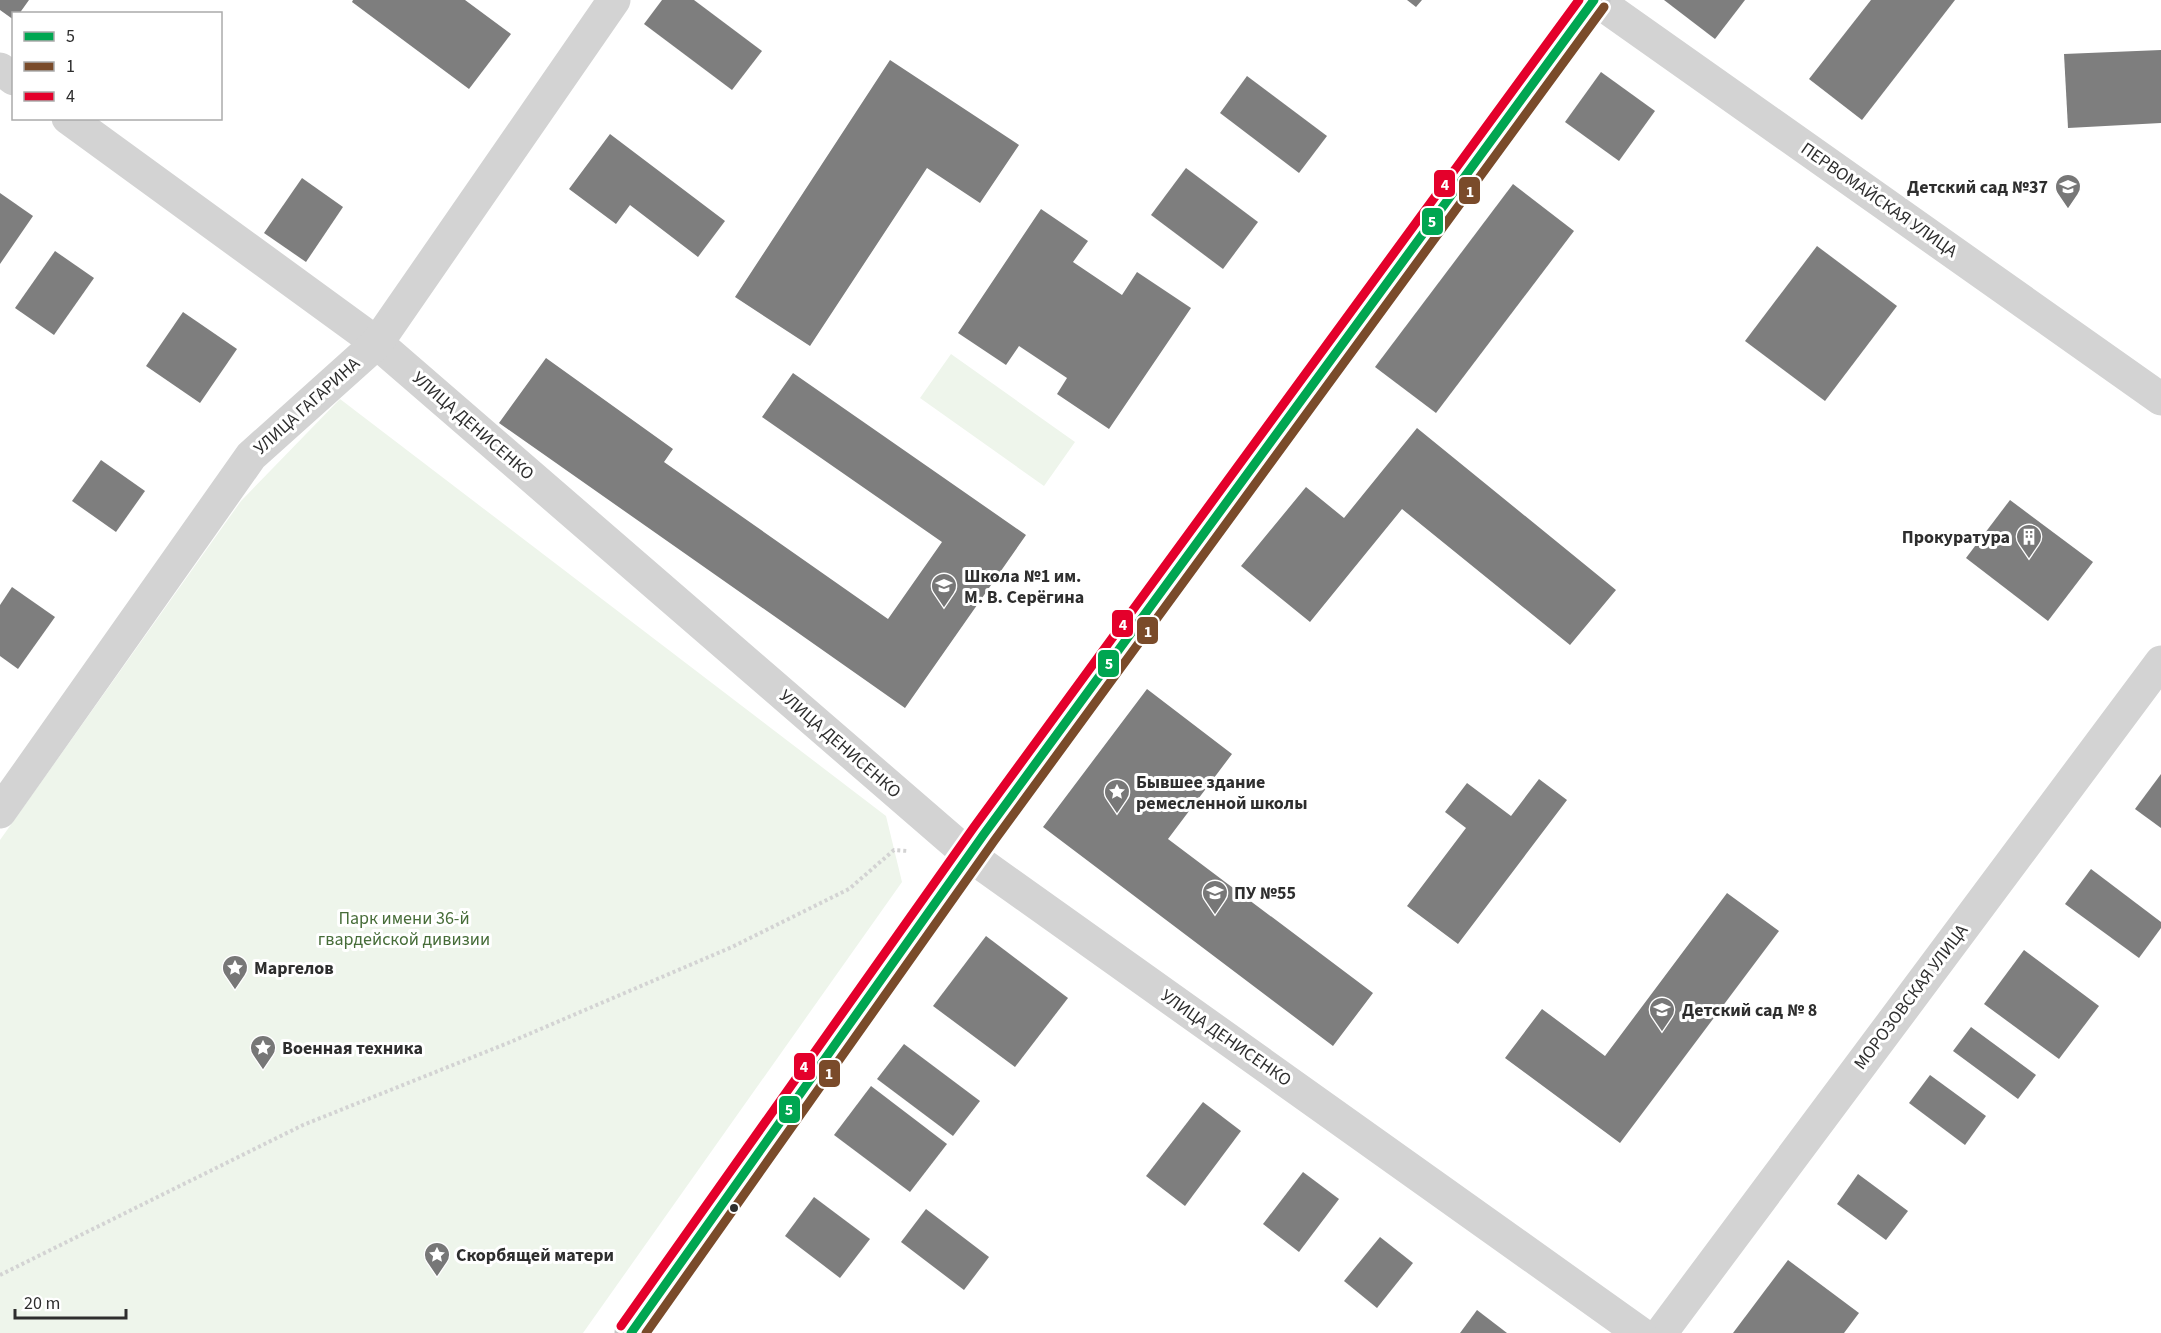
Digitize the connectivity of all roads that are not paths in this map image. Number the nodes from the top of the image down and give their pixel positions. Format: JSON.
{"nodes":[{"id":1,"x":614,"y":0,"type":"edge"},
{"id":2,"x":1595,"y":0,"type":"edge"},
{"id":3,"x":71,"y":120,"type":"edge"},
{"id":4,"x":377,"y":343,"type":"junction"},
{"id":5,"x":2161,"y":399,"type":"edge"},
{"id":6,"x":2161,"y":662,"type":"edge"},
{"id":7,"x":0,"y":812,"type":"edge"},
{"id":8,"x":969,"y":855,"type":"junction"},
{"id":9,"x":631,"y":1333,"type":"edge"},
{"id":10,"x":1640,"y":1333,"type":"edge"},
{"id":11,"x":1661,"y":1333,"type":"edge"}],
"edges":[{"from":1,"to":4,"type":"street","name":"УЛИЦА ГАГАРИНА"},
{"from":2,"to":5,"type":"street","name":"ПЕРВОМАЙСКАЯ УЛИЦА"},
{"from":2,"to":8,"type":"main road"},
{"from":3,"to":4,"type":"street","name":"УЛИЦА ДЕНИСЕНКО"},
{"from":4,"to":7,"type":"street","name":"УЛИЦА ГАГАРИНА"},
{"from":4,"to":8,"type":"street","name":"УЛИЦА ДЕНИСЕНКО"},
{"from":6,"to":11,"type":"street","name":"МОРОЗОВСКАЯ УЛИЦА"},
{"from":8,"to":9,"type":"main road"},
{"from":8,"to":10,"type":"street","name":"УЛИЦА ДЕНИСЕНКО"}]}
